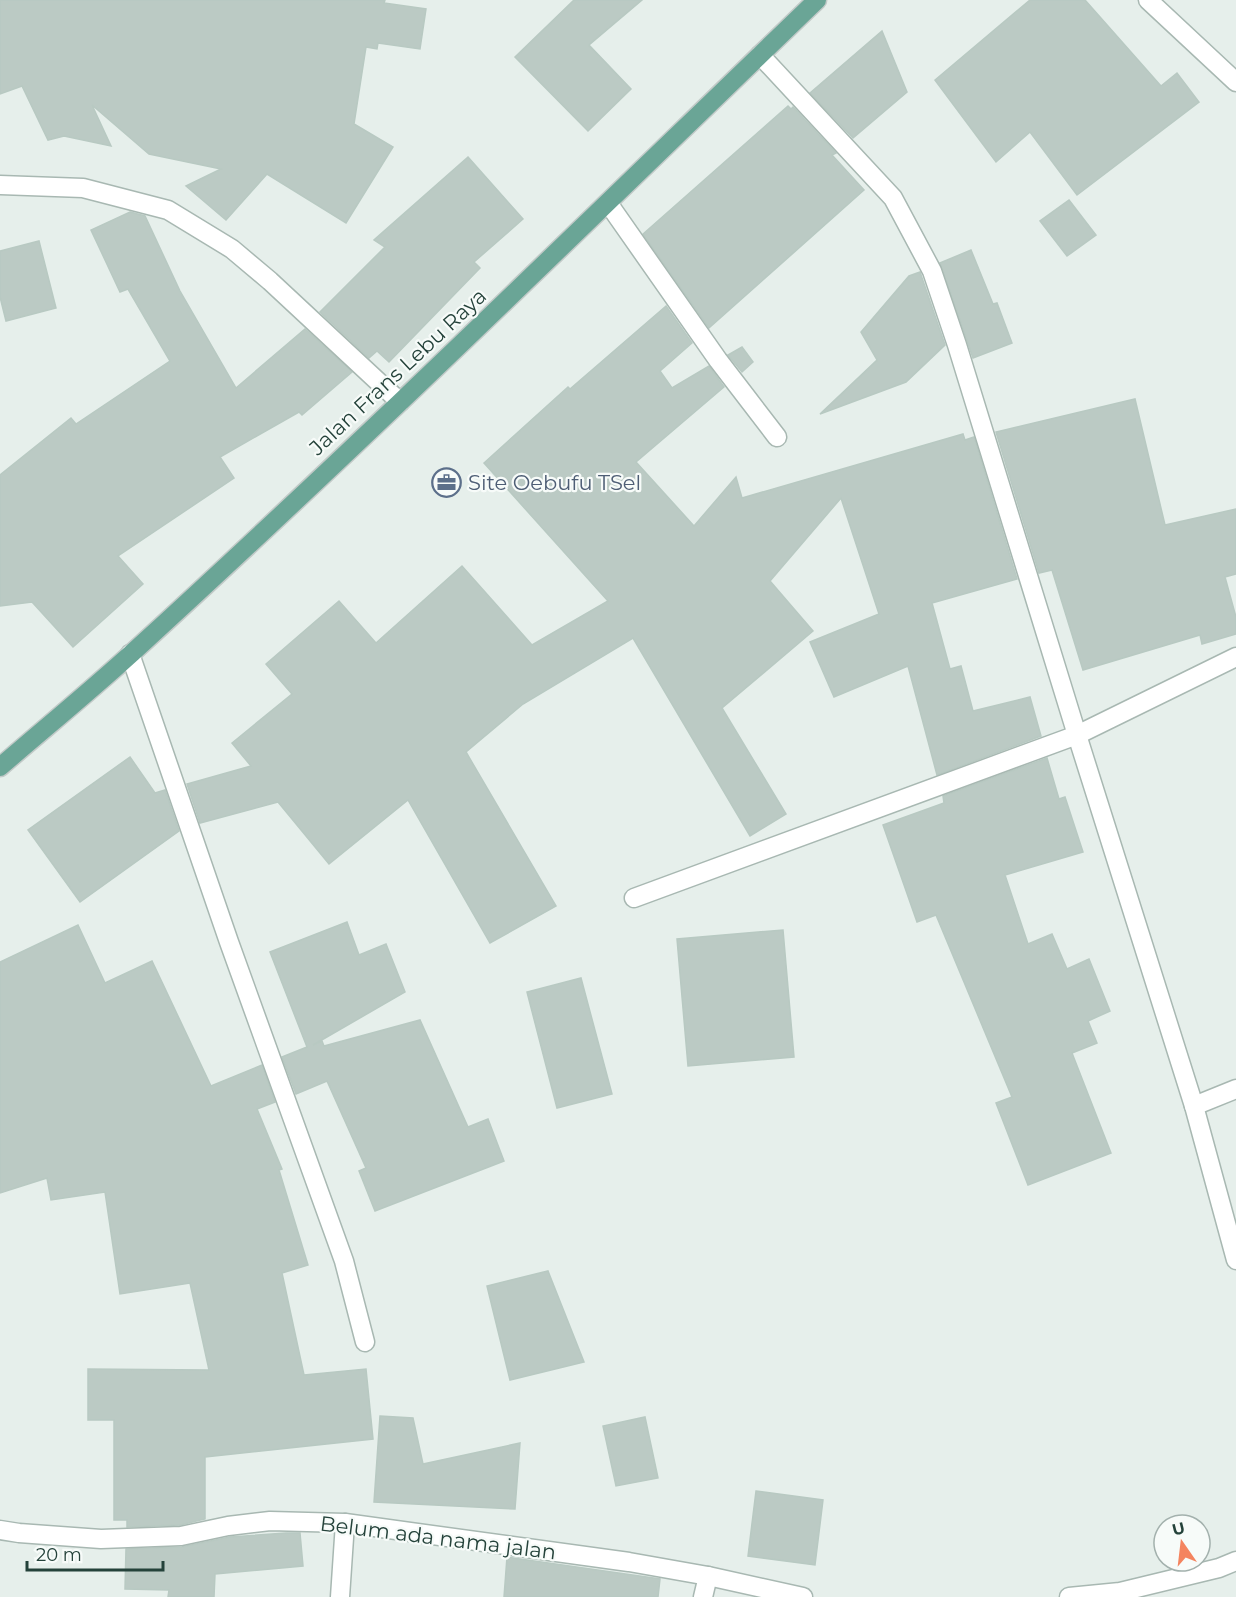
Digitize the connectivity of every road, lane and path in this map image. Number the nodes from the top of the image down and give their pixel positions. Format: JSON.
{"nodes":[{"id":1,"x":817,"y":0,"type":"edge"},
{"id":2,"x":1148,"y":0,"type":"edge"},
{"id":3,"x":760,"y":55,"type":"junction"},
{"id":4,"x":1236,"y":82,"type":"edge"},
{"id":5,"x":0,"y":185,"type":"edge"},
{"id":6,"x":608,"y":203,"type":"junction"},
{"id":7,"x":400,"y":402,"type":"junction"},
{"id":8,"x":777,"y":437,"type":"dead end"},
{"id":9,"x":130,"y":654,"type":"junction"},
{"id":10,"x":1236,"y":657,"type":"edge"},
{"id":11,"x":1077,"y":735,"type":"junction"},
{"id":12,"x":0,"y":767,"type":"edge"},
{"id":13,"x":634,"y":898,"type":"dead end"},
{"id":14,"x":1236,"y":1089,"type":"edge"},
{"id":15,"x":1194,"y":1106,"type":"junction"},
{"id":16,"x":1236,"y":1260,"type":"edge"},
{"id":17,"x":365,"y":1342,"type":"dead end"},
{"id":18,"x":345,"y":1523,"type":"junction"},
{"id":19,"x":0,"y":1530,"type":"edge"},
{"id":20,"x":1236,"y":1561,"type":"edge"},
{"id":21,"x":708,"y":1576,"type":"junction"},
{"id":22,"x":1120,"y":1595,"type":"edge"},
{"id":23,"x":340,"y":1597,"type":"edge"},
{"id":24,"x":704,"y":1597,"type":"edge"},
{"id":25,"x":803,"y":1597,"type":"edge"},
{"id":26,"x":1069,"y":1597,"type":"edge"}],
"edges":[{"from":1,"to":3,"type":"main road","name":"Jalan Frans Lebu Raya"},
{"from":2,"to":4,"type":"street"},
{"from":3,"to":6,"type":"main road","name":"Jalan Frans Lebu Raya"},
{"from":3,"to":11,"type":"street"},
{"from":5,"to":7,"type":"street"},
{"from":6,"to":7,"type":"main road","name":"Jalan Frans Lebu Raya"},
{"from":6,"to":8,"type":"street"},
{"from":7,"to":9,"type":"main road","name":"Jalan Frans Lebu Raya"},
{"from":9,"to":12,"type":"main road","name":"Jalan Frans Lebu Raya"},
{"from":9,"to":17,"type":"street"},
{"from":10,"to":11,"type":"street"},
{"from":11,"to":13,"type":"street"},
{"from":11,"to":15,"type":"street"},
{"from":14,"to":15,"type":"street"},
{"from":15,"to":16,"type":"street"},
{"from":18,"to":19,"type":"street","name":"Belum ada nama jalan"},
{"from":18,"to":21,"type":"street","name":"Belum ada nama jalan"},
{"from":18,"to":23,"type":"street"},
{"from":20,"to":22,"type":"street"},
{"from":21,"to":24,"type":"street"},
{"from":21,"to":25,"type":"street","name":"Belum ada nama jalan"},
{"from":22,"to":26,"type":"street"}]}
